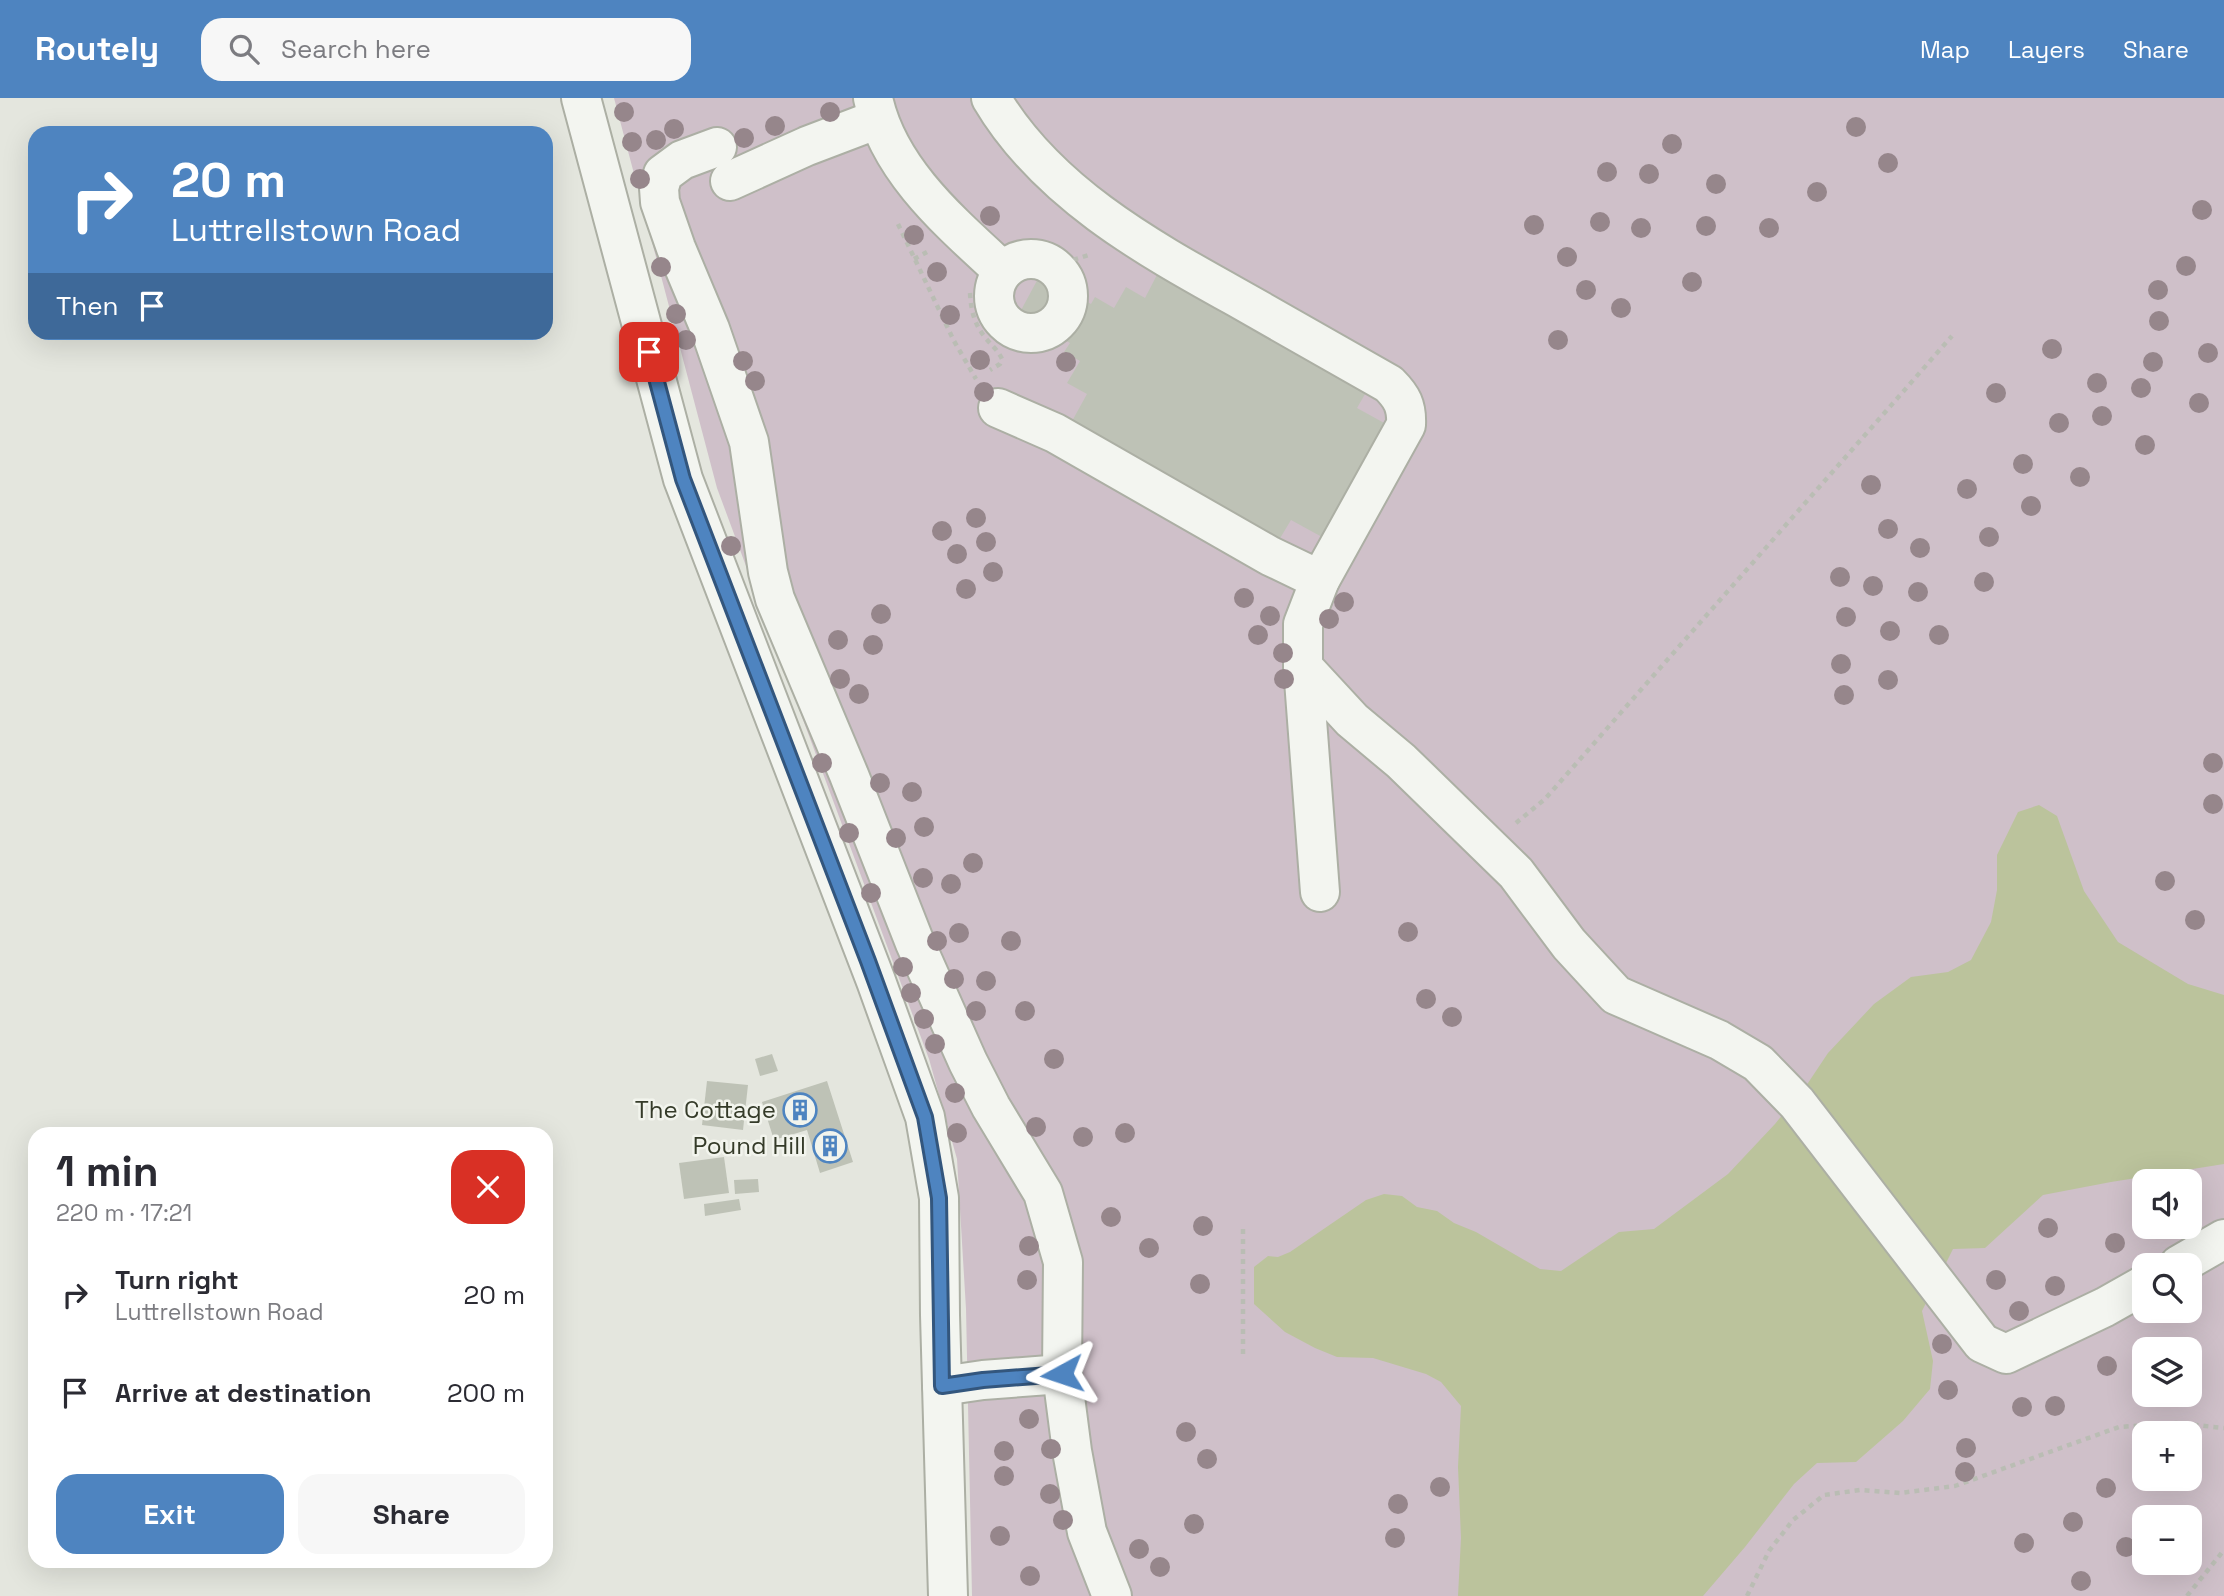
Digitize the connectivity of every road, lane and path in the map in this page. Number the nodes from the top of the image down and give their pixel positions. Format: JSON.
{"nodes":[{"id":1,"x":581,"y":98,"type":"edge"},
{"id":2,"x":990,"y":98,"type":"edge"},
{"id":3,"x":876,"y":108,"type":"edge"},
{"id":4,"x":892,"y":212,"type":"dead end"},
{"id":5,"x":931,"y":250,"type":"dead end"},
{"id":6,"x":914,"y":259,"type":"junction"},
{"id":7,"x":986,"y":277,"type":"joint"},
{"id":8,"x":1952,"y":336,"type":"dead end"},
{"id":9,"x":988,"y":371,"type":"dead end"},
{"id":10,"x":987,"y":393,"type":"joint"},
{"id":11,"x":1320,"y":580,"type":"junction"},
{"id":12,"x":1303,"y":667,"type":"junction"},
{"id":13,"x":1487,"y":846,"type":"junction"},
{"id":14,"x":1320,"y":892,"type":"dead end"},
{"id":15,"x":1243,"y":1229,"type":"dead end"},
{"id":16,"x":2224,"y":1240,"type":"edge"},
{"id":17,"x":2201,"y":1253,"type":"edge"},
{"id":18,"x":2132,"y":1292,"type":"edge"},
{"id":19,"x":1243,"y":1354,"type":"dead end"},
{"id":20,"x":1062,"y":1374,"type":"junction"},
{"id":21,"x":942,"y":1386,"type":"junction"},
{"id":22,"x":2224,"y":1428,"type":"edge"},
{"id":23,"x":2224,"y":1550,"type":"edge"},
{"id":24,"x":948,"y":1596,"type":"edge"},
{"id":25,"x":1112,"y":1596,"type":"edge"},
{"id":26,"x":1747,"y":1596,"type":"edge"},
{"id":27,"x":2187,"y":1596,"type":"edge"}],
"edges":[{"from":1,"to":21,"type":"street"},
{"from":2,"to":11,"type":"street"},
{"from":3,"to":7,"type":"street"},
{"from":3,"to":20,"type":"street"},
{"from":4,"to":6,"type":"path"},
{"from":5,"to":6,"type":"path"},
{"from":6,"to":10,"type":"path"},
{"from":7,"to":9,"type":"path"},
{"from":8,"to":13,"type":"path"},
{"from":10,"to":11,"type":"street"},
{"from":11,"to":12,"type":"street"},
{"from":12,"to":13,"type":"street"},
{"from":12,"to":14,"type":"street"},
{"from":13,"to":18,"type":"street"},
{"from":15,"to":19,"type":"path"},
{"from":16,"to":17,"type":"street"},
{"from":20,"to":21,"type":"street"},
{"from":20,"to":25,"type":"street"},
{"from":21,"to":24,"type":"street"},
{"from":22,"to":26,"type":"path"},
{"from":23,"to":27,"type":"path"}]}
